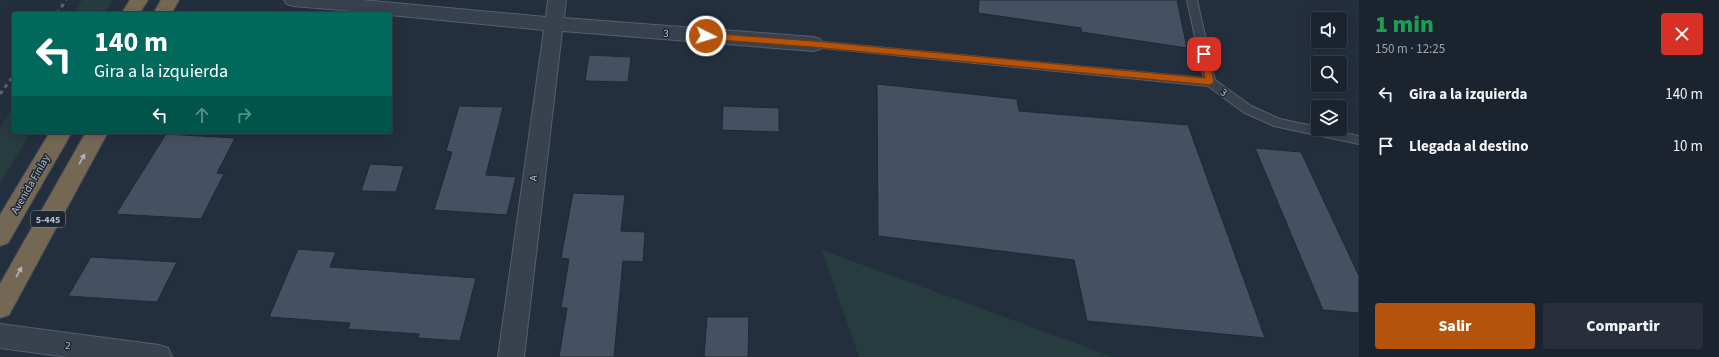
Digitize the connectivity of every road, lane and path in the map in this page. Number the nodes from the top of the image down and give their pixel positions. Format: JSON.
{"nodes":[{"id":1,"x":138,"y":0,"type":"edge"},
{"id":2,"x":170,"y":0,"type":"edge"},
{"id":3,"x":293,"y":0,"type":"edge"},
{"id":4,"x":556,"y":0,"type":"edge"},
{"id":5,"x":1192,"y":0,"type":"edge"},
{"id":6,"x":131,"y":12,"type":"edge"},
{"id":7,"x":163,"y":12,"type":"edge"},
{"id":8,"x":553,"y":24,"type":"junction"},
{"id":9,"x":813,"y":44,"type":"joint"},
{"id":10,"x":1210,"y":82,"type":"junction"},
{"id":11,"x":60,"y":134,"type":"edge"},
{"id":12,"x":96,"y":134,"type":"edge"},
{"id":13,"x":1359,"y":140,"type":"edge"},
{"id":14,"x":0,"y":236,"type":"edge"},
{"id":15,"x":0,"y":307,"type":"edge"},
{"id":16,"x":0,"y":336,"type":"edge"},
{"id":17,"x":159,"y":357,"type":"edge"},
{"id":18,"x":511,"y":357,"type":"edge"}],
"edges":[{"from":1,"to":6,"type":"highway"},
{"from":2,"to":7,"type":"highway"},
{"from":3,"to":8,"type":"street","name":"3"},
{"from":4,"to":8,"type":"street","name":"A"},
{"from":5,"to":10,"type":"lane"},
{"from":8,"to":9,"type":"street","name":"3"},
{"from":8,"to":18,"type":"street","name":"A"},
{"from":9,"to":10,"type":"lane","name":"3"},
{"from":10,"to":13,"type":"lane","name":"3"},
{"from":11,"to":14,"type":"highway","name":"Avenida Finlay","number":"5-445"},
{"from":15,"to":12,"type":"highway","number":"5-445","one_way":true},
{"from":16,"to":17,"type":"street","name":"2"}]}
